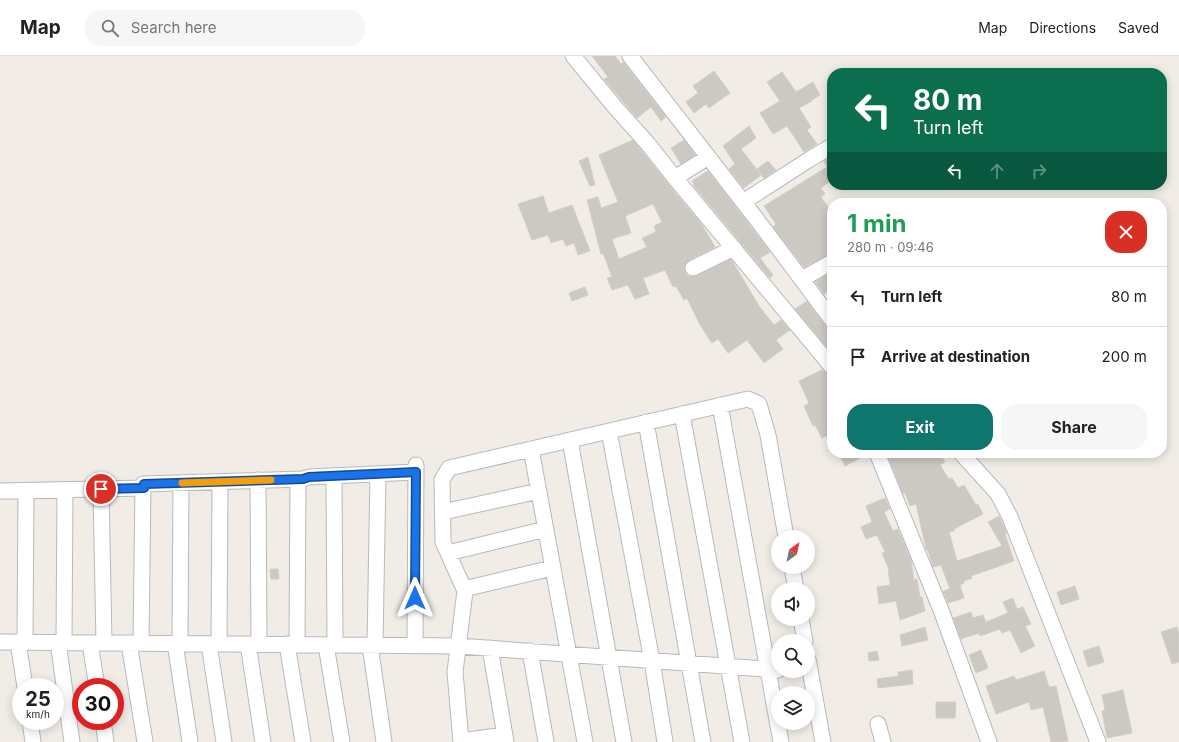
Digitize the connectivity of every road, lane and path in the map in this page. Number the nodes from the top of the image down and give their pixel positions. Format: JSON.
{"nodes":[{"id":1,"x":574,"y":56,"type":"edge"},
{"id":2,"x":630,"y":56,"type":"edge"},
{"id":3,"x":827,"y":149,"type":"edge"},
{"id":4,"x":708,"y":157,"type":"junction"},
{"id":5,"x":675,"y":178,"type":"junction"},
{"id":6,"x":743,"y":202,"type":"junction"},
{"id":7,"x":734,"y":248,"type":"junction"},
{"id":8,"x":827,"y":265,"type":"edge"},
{"id":9,"x":693,"y":268,"type":"dead end"},
{"id":10,"x":802,"y":279,"type":"junction"},
{"id":11,"x":827,"y":313,"type":"edge"},
{"id":12,"x":827,"y":362,"type":"edge"},
{"id":13,"x":720,"y":405,"type":"junction"},
{"id":14,"x":682,"y":414,"type":"junction"},
{"id":15,"x":646,"y":422,"type":"junction"},
{"id":16,"x":608,"y":431,"type":"junction"},
{"id":17,"x":570,"y":440,"type":"junction"},
{"id":18,"x":532,"y":448,"type":"junction"},
{"id":19,"x":879,"y":458,"type":"edge"},
{"id":20,"x":966,"y":458,"type":"edge"},
{"id":21,"x":378,"y":474,"type":"junction"},
{"id":22,"x":334,"y":476,"type":"junction"},
{"id":23,"x":298,"y":479,"type":"junction"},
{"id":24,"x":258,"y":480,"type":"junction"},
{"id":25,"x":220,"y":482,"type":"junction"},
{"id":26,"x":181,"y":483,"type":"junction"},
{"id":27,"x":144,"y":488,"type":"junction"},
{"id":28,"x":101,"y":489,"type":"junction"},
{"id":29,"x":26,"y":490,"type":"junction"},
{"id":30,"x":64,"y":490,"type":"junction"},
{"id":31,"x":0,"y":491,"type":"edge"},
{"id":32,"x":539,"y":491,"type":"junction"},
{"id":33,"x":443,"y":512,"type":"junction"},
{"id":34,"x":546,"y":528,"type":"junction"},
{"id":35,"x":785,"y":530,"type":"edge"},
{"id":36,"x":448,"y":553,"type":"junction"},
{"id":37,"x":552,"y":568,"type":"junction"},
{"id":38,"x":464,"y":589,"type":"junction"},
{"id":39,"x":0,"y":642,"type":"edge"},
{"id":40,"x":22,"y":642,"type":"junction"},
{"id":41,"x":60,"y":642,"type":"junction"},
{"id":42,"x":97,"y":643,"type":"junction"},
{"id":43,"x":135,"y":643,"type":"junction"},
{"id":44,"x":177,"y":643,"type":"junction"},
{"id":45,"x":214,"y":644,"type":"junction"},
{"id":46,"x":254,"y":644,"type":"junction"},
{"id":47,"x":292,"y":644,"type":"junction"},
{"id":48,"x":331,"y":645,"type":"junction"},
{"id":49,"x":372,"y":645,"type":"junction"},
{"id":50,"x":415,"y":645,"type":"junction"},
{"id":51,"x":458,"y":646,"type":"junction"},
{"id":52,"x":490,"y":648,"type":"junction"},
{"id":53,"x":530,"y":651,"type":"junction"},
{"id":54,"x":569,"y":654,"type":"junction"},
{"id":55,"x":609,"y":657,"type":"junction"},
{"id":56,"x":771,"y":659,"type":"edge"},
{"id":57,"x":652,"y":661,"type":"junction"},
{"id":58,"x":689,"y":664,"type":"junction"},
{"id":59,"x":728,"y":667,"type":"junction"},
{"id":60,"x":771,"y":669,"type":"edge"},
{"id":61,"x":24,"y":678,"type":"edge"},
{"id":62,"x":97,"y":678,"type":"edge"},
{"id":63,"x":774,"y":678,"type":"edge"},
{"id":64,"x":810,"y":678,"type":"edge"},
{"id":65,"x":878,"y":724,"type":"dead end"},
{"id":66,"x":31,"y":730,"type":"edge"},
{"id":67,"x":104,"y":730,"type":"edge"},
{"id":68,"x":505,"y":739,"type":"edge"},
{"id":69,"x":33,"y":742,"type":"edge"},
{"id":70,"x":72,"y":742,"type":"edge"},
{"id":71,"x":106,"y":742,"type":"edge"},
{"id":72,"x":145,"y":742,"type":"edge"},
{"id":73,"x":190,"y":742,"type":"edge"},
{"id":74,"x":224,"y":742,"type":"edge"},
{"id":75,"x":263,"y":742,"type":"edge"},
{"id":76,"x":302,"y":742,"type":"edge"},
{"id":77,"x":342,"y":742,"type":"edge"},
{"id":78,"x":384,"y":742,"type":"edge"},
{"id":79,"x":461,"y":742,"type":"edge"},
{"id":80,"x":546,"y":742,"type":"edge"},
{"id":81,"x":584,"y":742,"type":"edge"},
{"id":82,"x":624,"y":742,"type":"edge"},
{"id":83,"x":665,"y":742,"type":"edge"},
{"id":84,"x":703,"y":742,"type":"edge"},
{"id":85,"x":742,"y":742,"type":"edge"},
{"id":86,"x":781,"y":742,"type":"edge"},
{"id":87,"x":823,"y":742,"type":"edge"},
{"id":88,"x":883,"y":742,"type":"edge"},
{"id":89,"x":989,"y":742,"type":"edge"},
{"id":90,"x":1098,"y":742,"type":"edge"}],
"edges":[{"from":1,"to":5,"type":"street"},
{"from":2,"to":4,"type":"street"},
{"from":3,"to":6,"type":"street"},
{"from":4,"to":5,"type":"street"},
{"from":4,"to":6,"type":"street"},
{"from":5,"to":7,"type":"street"},
{"from":6,"to":10,"type":"street"},
{"from":7,"to":9,"type":"street"},
{"from":7,"to":12,"type":"street"},
{"from":8,"to":10,"type":"street"},
{"from":10,"to":11,"type":"street"},
{"from":13,"to":14,"type":"street"},
{"from":13,"to":35,"type":"street"},
{"from":13,"to":56,"type":"street"},
{"from":14,"to":15,"type":"street"},
{"from":14,"to":59,"type":"street"},
{"from":15,"to":16,"type":"street"},
{"from":15,"to":58,"type":"street"},
{"from":16,"to":17,"type":"street"},
{"from":16,"to":57,"type":"street"},
{"from":17,"to":18,"type":"street"},
{"from":17,"to":55,"type":"street"},
{"from":18,"to":32,"type":"street"},
{"from":18,"to":33,"type":"street"},
{"from":19,"to":89,"type":"street"},
{"from":20,"to":90,"type":"street"},
{"from":21,"to":22,"type":"street"},
{"from":21,"to":49,"type":"street"},
{"from":21,"to":50,"type":"street"},
{"from":22,"to":23,"type":"street"},
{"from":22,"to":48,"type":"street"},
{"from":23,"to":24,"type":"street"},
{"from":23,"to":47,"type":"street"},
{"from":24,"to":25,"type":"street"},
{"from":24,"to":46,"type":"street"},
{"from":25,"to":26,"type":"street"},
{"from":25,"to":45,"type":"street"},
{"from":26,"to":27,"type":"street"},
{"from":26,"to":44,"type":"street"},
{"from":27,"to":28,"type":"street"},
{"from":27,"to":43,"type":"street"},
{"from":28,"to":30,"type":"street"},
{"from":28,"to":42,"type":"street"},
{"from":29,"to":30,"type":"street"},
{"from":29,"to":31,"type":"street"},
{"from":29,"to":40,"type":"street"},
{"from":30,"to":41,"type":"street"},
{"from":32,"to":33,"type":"street"},
{"from":32,"to":34,"type":"street"},
{"from":33,"to":36,"type":"street"},
{"from":34,"to":36,"type":"street"},
{"from":34,"to":37,"type":"street"},
{"from":36,"to":38,"type":"street"},
{"from":37,"to":38,"type":"street"},
{"from":37,"to":54,"type":"street"},
{"from":38,"to":51,"type":"street"},
{"from":39,"to":40,"type":"street"},
{"from":40,"to":41,"type":"street"},
{"from":40,"to":61,"type":"street"},
{"from":41,"to":42,"type":"street"},
{"from":41,"to":70,"type":"street"},
{"from":42,"to":43,"type":"street"},
{"from":42,"to":62,"type":"street"},
{"from":43,"to":44,"type":"street"},
{"from":43,"to":72,"type":"street"},
{"from":44,"to":45,"type":"street"},
{"from":44,"to":73,"type":"street"},
{"from":45,"to":46,"type":"street"},
{"from":45,"to":74,"type":"street"},
{"from":46,"to":47,"type":"street"},
{"from":46,"to":75,"type":"street"},
{"from":47,"to":48,"type":"street"},
{"from":47,"to":76,"type":"street"},
{"from":48,"to":49,"type":"street"},
{"from":48,"to":77,"type":"street"},
{"from":49,"to":50,"type":"street"},
{"from":49,"to":78,"type":"street"},
{"from":50,"to":51,"type":"street"},
{"from":51,"to":52,"type":"street"},
{"from":51,"to":79,"type":"street"},
{"from":52,"to":53,"type":"street"},
{"from":52,"to":68,"type":"street"},
{"from":53,"to":54,"type":"street"},
{"from":53,"to":80,"type":"street"},
{"from":54,"to":55,"type":"street"},
{"from":54,"to":81,"type":"street"},
{"from":55,"to":57,"type":"street"},
{"from":55,"to":82,"type":"street"},
{"from":57,"to":58,"type":"street"},
{"from":57,"to":83,"type":"street"},
{"from":58,"to":59,"type":"street"},
{"from":58,"to":84,"type":"street"},
{"from":59,"to":60,"type":"street"},
{"from":59,"to":85,"type":"street"},
{"from":63,"to":86,"type":"street"},
{"from":64,"to":87,"type":"street"},
{"from":65,"to":88,"type":"street"},
{"from":66,"to":69,"type":"street"},
{"from":67,"to":71,"type":"street"},
{"from":68,"to":79,"type":"street"}]}
